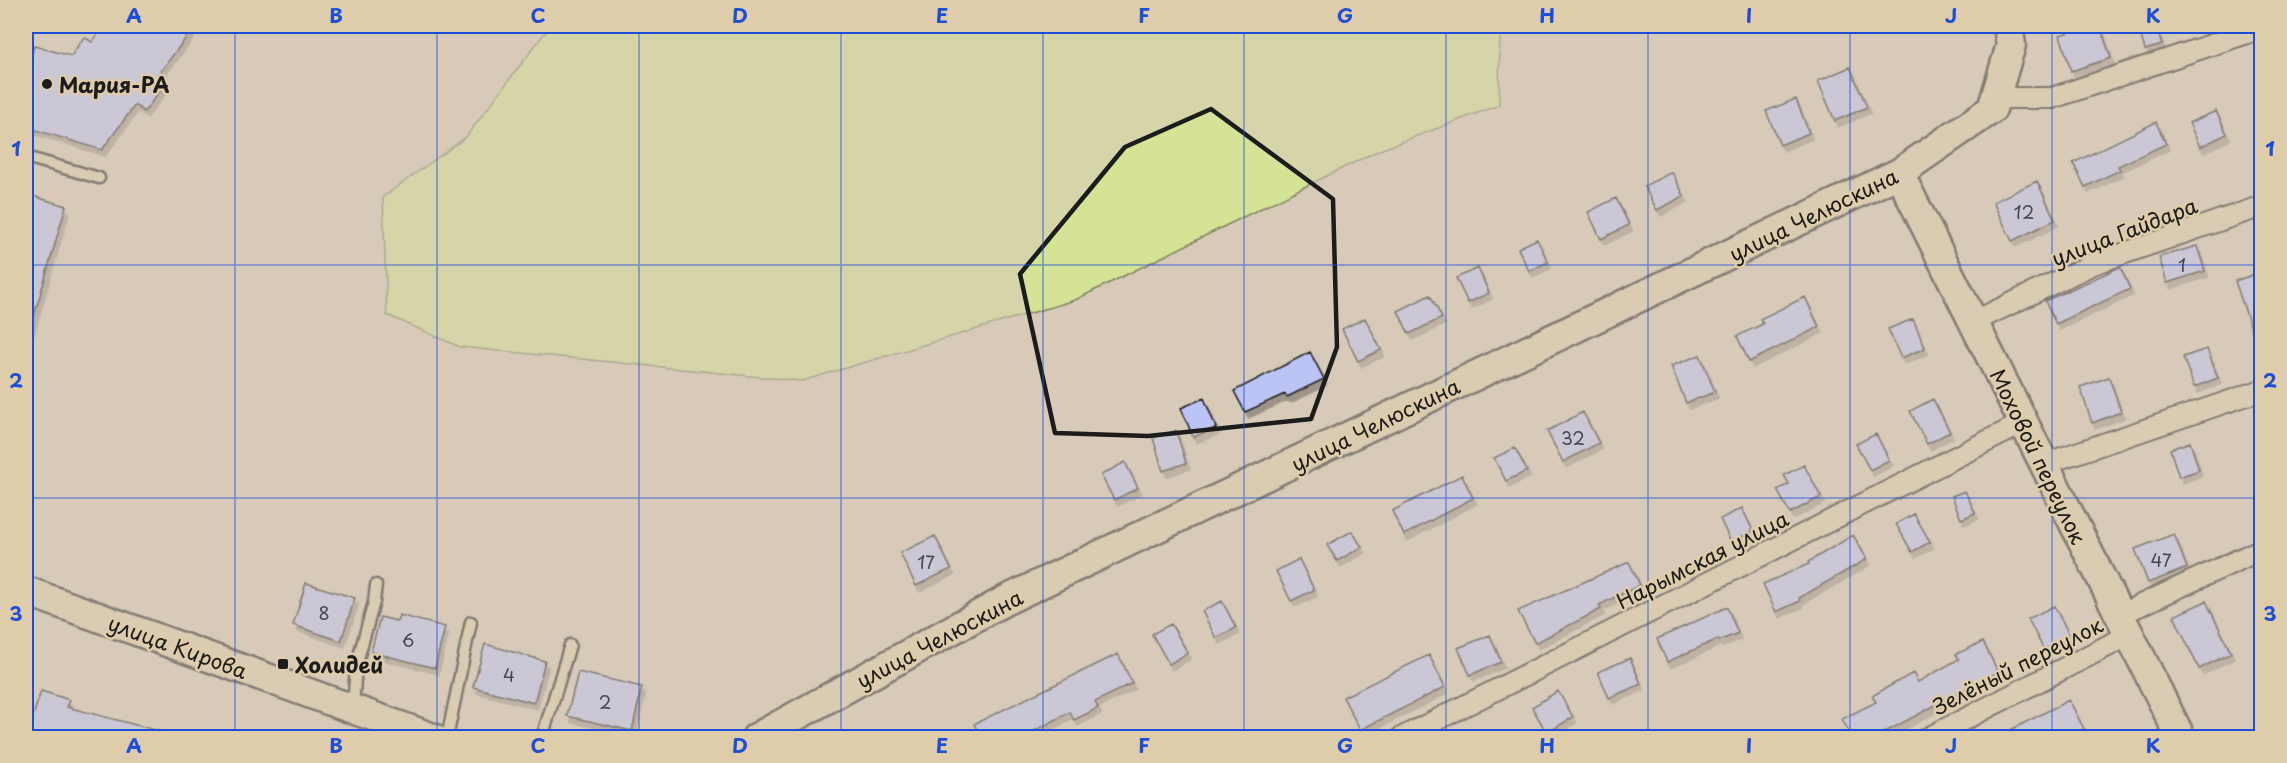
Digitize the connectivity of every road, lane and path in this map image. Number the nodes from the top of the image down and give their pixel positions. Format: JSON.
{"nodes":[{"id":1,"x":2008,"y":26,"type":"edge"},
{"id":2,"x":2262,"y":28,"type":"edge"},
{"id":3,"x":1994,"y":103,"type":"junction"},
{"id":4,"x":26,"y":157,"type":"edge"},
{"id":5,"x":1899,"y":173,"type":"junction"},
{"id":6,"x":99,"y":178,"type":"dead end"},
{"id":7,"x":2262,"y":206,"type":"edge"},
{"id":8,"x":1973,"y":322,"type":"junction"},
{"id":9,"x":2262,"y":390,"type":"edge"},
{"id":10,"x":2023,"y":423,"type":"junction"},
{"id":11,"x":2044,"y":464,"type":"junction"},
{"id":12,"x":2262,"y":549,"type":"edge"},
{"id":13,"x":376,"y":585,"type":"dead end"},
{"id":14,"x":26,"y":591,"type":"edge"},
{"id":15,"x":471,"y":622,"type":"dead end"},
{"id":16,"x":2124,"y":625,"type":"junction"},
{"id":17,"x":570,"y":645,"type":"dead end"},
{"id":18,"x":352,"y":709,"type":"junction"},
{"id":19,"x":433,"y":738,"type":"edge"},
{"id":20,"x":447,"y":738,"type":"edge"},
{"id":21,"x":542,"y":738,"type":"edge"},
{"id":22,"x":756,"y":738,"type":"edge"},
{"id":23,"x":1401,"y":738,"type":"edge"},
{"id":24,"x":1928,"y":738,"type":"edge"},
{"id":25,"x":2181,"y":738,"type":"edge"}],
"edges":[{"from":1,"to":3,"type":"street"},
{"from":2,"to":3,"type":"street"},
{"from":3,"to":5,"type":"street","name":"улица Челюскина"},
{"from":4,"to":6,"type":"lane"},
{"from":5,"to":8,"type":"street","name":"Моховой переулок"},
{"from":5,"to":22,"type":"street","name":"улица Челюскина"},
{"from":7,"to":8,"type":"street","name":"улица Гайдара"},
{"from":8,"to":10,"type":"street","name":"Моховой переулок"},
{"from":9,"to":11,"type":"street"},
{"from":10,"to":11,"type":"street","name":"Моховой переулок"},
{"from":10,"to":23,"type":"street","name":"Нарымская улица"},
{"from":11,"to":16,"type":"street","name":"Моховой переулок"},
{"from":12,"to":16,"type":"street","name":"Зелёный переулок"},
{"from":13,"to":18,"type":"lane"},
{"from":14,"to":18,"type":"street","name":"улица Кирова"},
{"from":15,"to":20,"type":"lane"},
{"from":16,"to":24,"type":"street","name":"Зелёный переулок"},
{"from":16,"to":25,"type":"street","name":"Моховой переулок"},
{"from":17,"to":21,"type":"lane"},
{"from":18,"to":19,"type":"street","name":"улица Кирова"}]}
